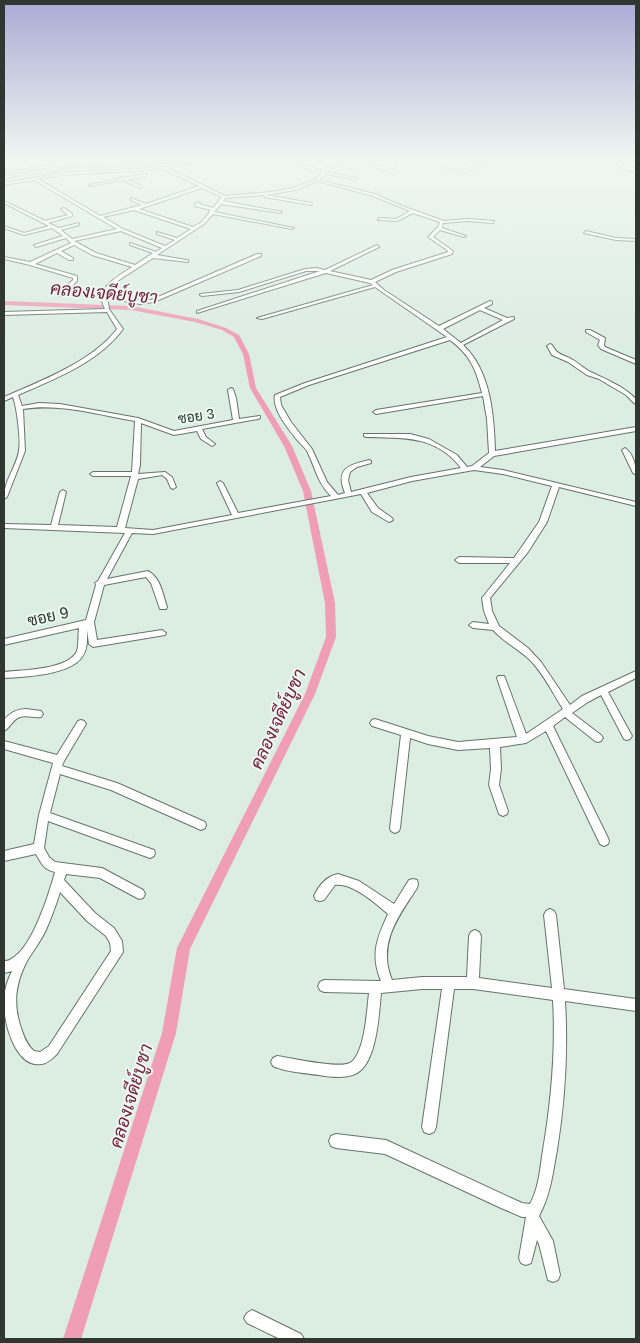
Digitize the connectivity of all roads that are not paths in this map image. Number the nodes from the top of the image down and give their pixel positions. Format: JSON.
{"nodes":[{"id":1,"x":40,"y":221,"type":"edge"},
{"id":2,"x":52,"y":221,"type":"edge"},
{"id":3,"x":106,"y":221,"type":"edge"},
{"id":4,"x":169,"y":221,"type":"edge"},
{"id":5,"x":205,"y":221,"type":"edge"},
{"id":6,"x":257,"y":221,"type":"edge"},
{"id":7,"x":459,"y":221,"type":"edge"},
{"id":8,"x":477,"y":221,"type":"edge"},
{"id":9,"x":442,"y":222,"type":"joint"},
{"id":10,"x":494,"y":222,"type":"dead end"},
{"id":11,"x":44,"y":223,"type":"junction"},
{"id":12,"x":78,"y":224,"type":"dead end"},
{"id":13,"x":4,"y":227,"type":"edge"},
{"id":14,"x":52,"y":227,"type":"junction"},
{"id":15,"x":292,"y":228,"type":"dead end"},
{"id":16,"x":438,"y":228,"type":"junction"},
{"id":17,"x":194,"y":229,"type":"junction"},
{"id":18,"x":58,"y":230,"type":"junction"},
{"id":19,"x":121,"y":230,"type":"junction"},
{"id":20,"x":586,"y":232,"type":"dead end"},
{"id":21,"x":159,"y":233,"type":"dead end"},
{"id":22,"x":464,"y":236,"type":"dead end"},
{"id":23,"x":177,"y":239,"type":"junction"},
{"id":24,"x":71,"y":240,"type":"junction"},
{"id":25,"x":636,"y":240,"type":"edge"},
{"id":26,"x":132,"y":244,"type":"dead end"},
{"id":27,"x":36,"y":246,"type":"dead end"},
{"id":28,"x":377,"y":246,"type":"dead end"},
{"id":29,"x":165,"y":247,"type":"junction"},
{"id":30,"x":57,"y":251,"type":"junction"},
{"id":31,"x":154,"y":255,"type":"junction"},
{"id":32,"x":259,"y":256,"type":"dead end"},
{"id":33,"x":4,"y":258,"type":"edge"},
{"id":34,"x":71,"y":259,"type":"dead end"},
{"id":35,"x":186,"y":261,"type":"dead end"},
{"id":36,"x":31,"y":264,"type":"junction"},
{"id":37,"x":137,"y":267,"type":"junction"},
{"id":38,"x":326,"y":271,"type":"junction"},
{"id":39,"x":274,"y":280,"type":"junction"},
{"id":40,"x":373,"y":284,"type":"junction"},
{"id":41,"x":282,"y":286,"type":"junction"},
{"id":42,"x":60,"y":295,"type":"dead end"},
{"id":43,"x":202,"y":295,"type":"dead end"},
{"id":44,"x":105,"y":304,"type":"junction"},
{"id":45,"x":490,"y":304,"type":"dead end"},
{"id":46,"x":480,"y":308,"type":"junction"},
{"id":47,"x":199,"y":312,"type":"dead end"},
{"id":48,"x":4,"y":313,"type":"edge"},
{"id":49,"x":260,"y":318,"type":"dead end"},
{"id":50,"x":438,"y":329,"type":"junction"},
{"id":51,"x":588,"y":331,"type":"dead end"},
{"id":52,"x":450,"y":338,"type":"junction"},
{"id":53,"x":460,"y":345,"type":"junction"},
{"id":54,"x":550,"y":346,"type":"dead end"},
{"id":55,"x":636,"y":362,"type":"edge"},
{"id":56,"x":231,"y":390,"type":"dead end"},
{"id":57,"x":15,"y":394,"type":"junction"},
{"id":58,"x":484,"y":394,"type":"junction"},
{"id":59,"x":4,"y":399,"type":"edge"},
{"id":60,"x":636,"y":402,"type":"edge"},
{"id":61,"x":20,"y":408,"type":"junction"},
{"id":62,"x":376,"y":412,"type":"dead end"},
{"id":63,"x":258,"y":417,"type":"dead end"},
{"id":64,"x":138,"y":420,"type":"junction"},
{"id":65,"x":236,"y":421,"type":"junction"},
{"id":66,"x":199,"y":429,"type":"junction"},
{"id":67,"x":636,"y":429,"type":"edge"},
{"id":68,"x":366,"y":435,"type":"dead end"},
{"id":69,"x":212,"y":444,"type":"dead end"},
{"id":70,"x":625,"y":450,"type":"dead end"},
{"id":71,"x":492,"y":454,"type":"junction"},
{"id":72,"x":369,"y":462,"type":"dead end"},
{"id":73,"x":474,"y":468,"type":"junction"},
{"id":74,"x":465,"y":469,"type":"junction"},
{"id":75,"x":636,"y":473,"type":"edge"},
{"id":76,"x":93,"y":474,"type":"dead end"},
{"id":77,"x":135,"y":475,"type":"junction"},
{"id":78,"x":220,"y":483,"type":"dead end"},
{"id":79,"x":556,"y":485,"type":"junction"},
{"id":80,"x":173,"y":487,"type":"dead end"},
{"id":81,"x":63,"y":492,"type":"dead end"},
{"id":82,"x":362,"y":492,"type":"junction"},
{"id":83,"x":349,"y":495,"type":"junction"},
{"id":84,"x":4,"y":497,"type":"edge"},
{"id":85,"x":337,"y":497,"type":"junction"},
{"id":86,"x":636,"y":504,"type":"edge"},
{"id":87,"x":236,"y":516,"type":"junction"},
{"id":88,"x":389,"y":520,"type":"dead end"},
{"id":89,"x":4,"y":526,"type":"edge"},
{"id":90,"x":54,"y":527,"type":"junction"},
{"id":91,"x":120,"y":530,"type":"junction"},
{"id":92,"x":130,"y":532,"type":"junction"},
{"id":93,"x":459,"y":560,"type":"dead end"},
{"id":94,"x":515,"y":562,"type":"junction"},
{"id":95,"x":99,"y":583,"type":"junction"},
{"id":96,"x":163,"y":607,"type":"dead end"},
{"id":97,"x":86,"y":623,"type":"junction"},
{"id":98,"x":473,"y":625,"type":"dead end"},
{"id":99,"x":493,"y":627,"type":"junction"},
{"id":100,"x":162,"y":633,"type":"dead end"},
{"id":101,"x":4,"y":642,"type":"edge"},
{"id":102,"x":636,"y":674,"type":"edge"},
{"id":103,"x":4,"y":675,"type":"edge"},
{"id":104,"x":501,"y":678,"type":"dead end"},
{"id":105,"x":603,"y":690,"type":"junction"},
{"id":106,"x":566,"y":711,"type":"junction"},
{"id":107,"x":38,"y":714,"type":"dead end"},
{"id":108,"x":375,"y":723,"type":"dead end"},
{"id":109,"x":81,"y":724,"type":"dead end"},
{"id":110,"x":548,"y":725,"type":"junction"},
{"id":111,"x":4,"y":727,"type":"edge"},
{"id":112,"x":406,"y":734,"type":"junction"},
{"id":113,"x":627,"y":736,"type":"dead end"},
{"id":114,"x":598,"y":738,"type":"dead end"},
{"id":115,"x":524,"y":740,"type":"junction"},
{"id":116,"x":495,"y":744,"type":"junction"},
{"id":117,"x":4,"y":745,"type":"edge"},
{"id":118,"x":58,"y":764,"type":"junction"},
{"id":119,"x":503,"y":811,"type":"dead end"},
{"id":120,"x":44,"y":815,"type":"junction"},
{"id":121,"x":201,"y":825,"type":"dead end"},
{"id":122,"x":395,"y":828,"type":"dead end"},
{"id":123,"x":604,"y":841,"type":"dead end"},
{"id":124,"x":39,"y":848,"type":"junction"},
{"id":125,"x":150,"y":853,"type":"dead end"},
{"id":126,"x":4,"y":856,"type":"edge"},
{"id":127,"x":62,"y":868,"type":"junction"},
{"id":128,"x":58,"y":882,"type":"junction"},
{"id":129,"x":413,"y":884,"type":"dead end"},
{"id":130,"x":140,"y":894,"type":"dead end"},
{"id":131,"x":320,"y":896,"type":"dead end"},
{"id":132,"x":395,"y":912,"type":"junction"},
{"id":133,"x":550,"y":915,"type":"dead end"},
{"id":134,"x":475,"y":936,"type":"dead end"},
{"id":135,"x":23,"y":958,"type":"junction"},
{"id":136,"x":4,"y":967,"type":"edge"},
{"id":137,"x":449,"y":983,"type":"junction"},
{"id":138,"x":473,"y":983,"type":"junction"},
{"id":139,"x":324,"y":986,"type":"dead end"},
{"id":140,"x":389,"y":986,"type":"junction"},
{"id":141,"x":376,"y":987,"type":"junction"},
{"id":142,"x":558,"y":993,"type":"junction"},
{"id":143,"x":636,"y":1005,"type":"edge"},
{"id":144,"x":277,"y":1062,"type":"dead end"},
{"id":145,"x":429,"y":1126,"type":"dead end"},
{"id":146,"x":336,"y":1141,"type":"dead end"},
{"id":147,"x":533,"y":1216,"type":"junction"},
{"id":148,"x":526,"y":1258,"type":"dead end"},
{"id":149,"x":553,"y":1275,"type":"dead end"},
{"id":150,"x":252,"y":1318,"type":"dead end"},
{"id":151,"x":296,"y":1339,"type":"edge"}],
"edges":[{"from":1,"to":11,"type":"street"},
{"from":2,"to":11,"type":"street"},
{"from":3,"to":19,"type":"street"},
{"from":4,"to":17,"type":"street"},
{"from":5,"to":17,"type":"street"},
{"from":6,"to":15,"type":"street"},
{"from":7,"to":9,"type":"street"},
{"from":8,"to":10,"type":"street"},
{"from":9,"to":16,"type":"street"},
{"from":11,"to":14,"type":"street"},
{"from":12,"to":18,"type":"street"},
{"from":13,"to":14,"type":"street"},
{"from":14,"to":18,"type":"street"},
{"from":16,"to":22,"type":"street"},
{"from":16,"to":40,"type":"street"},
{"from":17,"to":23,"type":"street"},
{"from":18,"to":24,"type":"street"},
{"from":19,"to":24,"type":"street"},
{"from":19,"to":29,"type":"street"},
{"from":20,"to":25,"type":"street"},
{"from":21,"to":23,"type":"street"},
{"from":23,"to":29,"type":"street"},
{"from":24,"to":27,"type":"street"},
{"from":24,"to":30,"type":"street"},
{"from":24,"to":37,"type":"street"},
{"from":26,"to":31,"type":"street"},
{"from":28,"to":38,"type":"street"},
{"from":29,"to":31,"type":"street"},
{"from":30,"to":34,"type":"street"},
{"from":30,"to":36,"type":"street"},
{"from":31,"to":35,"type":"street"},
{"from":31,"to":37,"type":"street"},
{"from":32,"to":44,"type":"street"},
{"from":33,"to":36,"type":"street"},
{"from":36,"to":42,"type":"street"},
{"from":37,"to":44,"type":"street"},
{"from":38,"to":39,"type":"street"},
{"from":38,"to":40,"type":"street"},
{"from":38,"to":41,"type":"street"},
{"from":39,"to":41,"type":"street"},
{"from":39,"to":43,"type":"street"},
{"from":40,"to":49,"type":"street"},
{"from":40,"to":50,"type":"street"},
{"from":41,"to":47,"type":"street"},
{"from":44,"to":48,"type":"street"},
{"from":44,"to":57,"type":"street"},
{"from":45,"to":46,"type":"street"},
{"from":46,"to":50,"type":"street"},
{"from":46,"to":53,"type":"street"},
{"from":50,"to":52,"type":"street"},
{"from":51,"to":55,"type":"street"},
{"from":52,"to":53,"type":"street"},
{"from":52,"to":85,"type":"street"},
{"from":53,"to":58,"type":"street"},
{"from":54,"to":60,"type":"street"},
{"from":56,"to":65,"type":"street"},
{"from":57,"to":59,"type":"street"},
{"from":57,"to":61,"type":"street"},
{"from":58,"to":62,"type":"street"},
{"from":58,"to":71,"type":"street"},
{"from":61,"to":64,"type":"street","name":"ซอย 3"},
{"from":61,"to":84,"type":"street"},
{"from":63,"to":65,"type":"street","name":"ซอย 3"},
{"from":64,"to":66,"type":"street","name":"ซอย 3"},
{"from":64,"to":77,"type":"street"},
{"from":65,"to":66,"type":"street","name":"ซอย 3"},
{"from":66,"to":69,"type":"street"},
{"from":67,"to":71,"type":"street"},
{"from":68,"to":74,"type":"street"},
{"from":70,"to":75,"type":"street"},
{"from":71,"to":73,"type":"street"},
{"from":72,"to":83,"type":"street"},
{"from":73,"to":74,"type":"street"},
{"from":73,"to":79,"type":"street"},
{"from":74,"to":82,"type":"street"},
{"from":76,"to":77,"type":"street"},
{"from":77,"to":80,"type":"street"},
{"from":77,"to":91,"type":"street"},
{"from":78,"to":87,"type":"street"},
{"from":79,"to":86,"type":"street"},
{"from":79,"to":94,"type":"street"},
{"from":81,"to":90,"type":"street"},
{"from":82,"to":83,"type":"street"},
{"from":82,"to":88,"type":"street"},
{"from":83,"to":85,"type":"street"},
{"from":85,"to":87,"type":"street"},
{"from":87,"to":92,"type":"street"},
{"from":89,"to":90,"type":"street"},
{"from":90,"to":91,"type":"street"},
{"from":91,"to":92,"type":"street"},
{"from":92,"to":95,"type":"street","name":"ซอย 9"},
{"from":93,"to":94,"type":"street"},
{"from":94,"to":99,"type":"street"},
{"from":95,"to":96,"type":"street"},
{"from":95,"to":97,"type":"street","name":"ซอย 9"},
{"from":97,"to":100,"type":"street"},
{"from":97,"to":101,"type":"street","name":"ซอย 9"},
{"from":97,"to":103,"type":"street"},
{"from":98,"to":99,"type":"street"},
{"from":99,"to":106,"type":"street"},
{"from":102,"to":105,"type":"street"},
{"from":104,"to":115,"type":"street"},
{"from":105,"to":106,"type":"street"},
{"from":105,"to":113,"type":"street"},
{"from":106,"to":110,"type":"street"},
{"from":106,"to":114,"type":"street"},
{"from":107,"to":111,"type":"street"},
{"from":108,"to":112,"type":"street"},
{"from":109,"to":118,"type":"street"},
{"from":110,"to":115,"type":"street"},
{"from":110,"to":123,"type":"street"},
{"from":112,"to":116,"type":"street"},
{"from":112,"to":122,"type":"street"},
{"from":115,"to":116,"type":"street"},
{"from":116,"to":119,"type":"street"},
{"from":117,"to":118,"type":"street"},
{"from":118,"to":120,"type":"street"},
{"from":118,"to":121,"type":"street"},
{"from":120,"to":124,"type":"street"},
{"from":120,"to":125,"type":"street"},
{"from":124,"to":126,"type":"street"},
{"from":124,"to":127,"type":"street"},
{"from":127,"to":128,"type":"street"},
{"from":127,"to":130,"type":"street"},
{"from":128,"to":135,"type":"street"},
{"from":128,"to":135,"type":"street"},
{"from":129,"to":132,"type":"street"},
{"from":131,"to":132,"type":"street"},
{"from":132,"to":140,"type":"street"},
{"from":133,"to":142,"type":"street"},
{"from":134,"to":138,"type":"street"},
{"from":135,"to":136,"type":"street"},
{"from":137,"to":138,"type":"street"},
{"from":137,"to":140,"type":"street"},
{"from":137,"to":145,"type":"street"},
{"from":138,"to":142,"type":"street"},
{"from":139,"to":141,"type":"street"},
{"from":140,"to":141,"type":"street"},
{"from":141,"to":144,"type":"street"},
{"from":142,"to":143,"type":"street"},
{"from":142,"to":147,"type":"street"},
{"from":146,"to":147,"type":"street"},
{"from":147,"to":148,"type":"street"},
{"from":147,"to":149,"type":"street"},
{"from":150,"to":151,"type":"street"}]}
